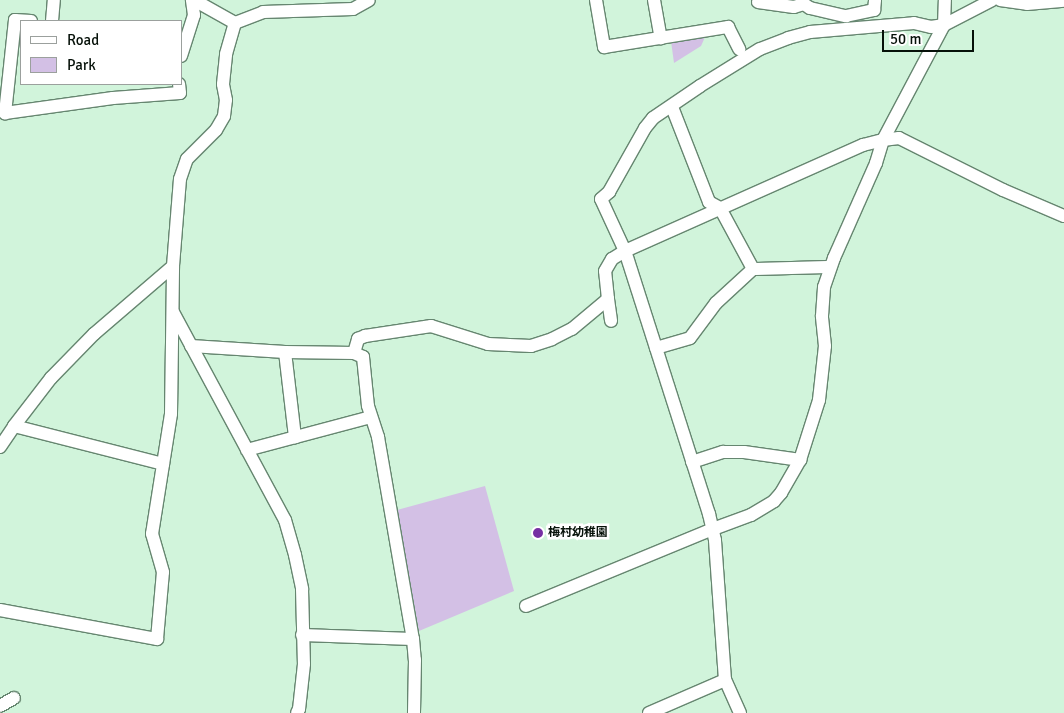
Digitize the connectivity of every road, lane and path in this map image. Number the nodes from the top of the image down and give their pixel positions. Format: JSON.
{"nodes":[{"id":1,"x":54,"y":0,"type":"edge"},
{"id":2,"x":193,"y":0,"type":"edge"},
{"id":3,"x":369,"y":0,"type":"edge"},
{"id":4,"x":596,"y":0,"type":"edge"},
{"id":5,"x":654,"y":0,"type":"edge"},
{"id":6,"x":875,"y":0,"type":"edge"},
{"id":7,"x":945,"y":0,"type":"edge"},
{"id":8,"x":992,"y":0,"type":"edge"},
{"id":9,"x":1000,"y":0,"type":"edge"},
{"id":10,"x":758,"y":2,"type":"dead end"},
{"id":11,"x":804,"y":2,"type":"edge"},
{"id":12,"x":1064,"y":2,"type":"edge"},
{"id":13,"x":293,"y":5,"type":"edge"},
{"id":14,"x":20,"y":20,"type":"edge"},
{"id":15,"x":52,"y":20,"type":"edge"},
{"id":16,"x":235,"y":23,"type":"junction"},
{"id":17,"x":944,"y":25,"type":"junction"},
{"id":18,"x":661,"y":38,"type":"junction"},
{"id":19,"x":739,"y":49,"type":"dead end"},
{"id":20,"x":182,"y":53,"type":"edge"},
{"id":21,"x":179,"y":85,"type":"edge"},
{"id":22,"x":672,"y":107,"type":"junction"},
{"id":23,"x":883,"y":140,"type":"junction"},
{"id":24,"x":720,"y":208,"type":"junction"},
{"id":25,"x":1064,"y":216,"type":"edge"},
{"id":26,"x":625,"y":251,"type":"junction"},
{"id":27,"x":173,"y":266,"type":"junction"},
{"id":28,"x":830,"y":267,"type":"junction"},
{"id":29,"x":753,"y":269,"type":"junction"},
{"id":30,"x":608,"y":299,"type":"junction"},
{"id":31,"x":173,"y":311,"type":"junction"},
{"id":32,"x":611,"y":321,"type":"dead end"},
{"id":33,"x":191,"y":346,"type":"junction"},
{"id":34,"x":656,"y":348,"type":"junction"},
{"id":35,"x":285,"y":352,"type":"junction"},
{"id":36,"x":354,"y":353,"type":"junction"},
{"id":37,"x":371,"y":417,"type":"junction"},
{"id":38,"x":14,"y":426,"type":"junction"},
{"id":39,"x":295,"y":437,"type":"junction"},
{"id":40,"x":0,"y":446,"type":"edge"},
{"id":41,"x":247,"y":450,"type":"junction"},
{"id":42,"x":800,"y":460,"type":"junction"},
{"id":43,"x":692,"y":462,"type":"junction"},
{"id":44,"x":163,"y":464,"type":"junction"},
{"id":45,"x":713,"y":529,"type":"junction"},
{"id":46,"x":526,"y":606,"type":"dead end"},
{"id":47,"x":0,"y":610,"type":"edge"},
{"id":48,"x":302,"y":635,"type":"junction"},
{"id":49,"x":413,"y":639,"type":"junction"},
{"id":50,"x":725,"y":680,"type":"junction"},
{"id":51,"x":14,"y":698,"type":"dead end"},
{"id":52,"x":0,"y":706,"type":"edge"},
{"id":53,"x":297,"y":713,"type":"edge"},
{"id":54,"x":414,"y":713,"type":"edge"},
{"id":55,"x":649,"y":713,"type":"edge"},
{"id":56,"x":740,"y":713,"type":"edge"}],
"edges":[{"from":1,"to":15,"type":"street"},
{"from":2,"to":16,"type":"street"},
{"from":2,"to":20,"type":"street"},
{"from":3,"to":13,"type":"street"},
{"from":4,"to":18,"type":"street"},
{"from":5,"to":18,"type":"street"},
{"from":6,"to":11,"type":"street"},
{"from":7,"to":17,"type":"street"},
{"from":8,"to":17,"type":"street"},
{"from":9,"to":12,"type":"street"},
{"from":10,"to":11,"type":"street"},
{"from":13,"to":16,"type":"street"},
{"from":14,"to":21,"type":"street"},
{"from":16,"to":27,"type":"street"},
{"from":17,"to":22,"type":"street"},
{"from":17,"to":23,"type":"street"},
{"from":18,"to":19,"type":"street"},
{"from":22,"to":24,"type":"street"},
{"from":22,"to":26,"type":"street"},
{"from":23,"to":24,"type":"street"},
{"from":23,"to":25,"type":"street"},
{"from":23,"to":28,"type":"street"},
{"from":24,"to":26,"type":"street"},
{"from":24,"to":29,"type":"street"},
{"from":26,"to":30,"type":"street"},
{"from":26,"to":34,"type":"street"},
{"from":27,"to":31,"type":"street"},
{"from":27,"to":38,"type":"street"},
{"from":28,"to":29,"type":"street"},
{"from":28,"to":42,"type":"street"},
{"from":29,"to":34,"type":"street"},
{"from":30,"to":32,"type":"street"},
{"from":30,"to":36,"type":"street"},
{"from":31,"to":33,"type":"street"},
{"from":31,"to":44,"type":"street"},
{"from":33,"to":35,"type":"street"},
{"from":33,"to":41,"type":"street"},
{"from":34,"to":43,"type":"street"},
{"from":35,"to":36,"type":"street"},
{"from":35,"to":39,"type":"street"},
{"from":36,"to":37,"type":"street"},
{"from":37,"to":39,"type":"street"},
{"from":37,"to":49,"type":"street"},
{"from":38,"to":40,"type":"street"},
{"from":38,"to":44,"type":"street"},
{"from":39,"to":41,"type":"street"},
{"from":41,"to":48,"type":"street"},
{"from":42,"to":43,"type":"street"},
{"from":42,"to":45,"type":"street"},
{"from":43,"to":45,"type":"street"},
{"from":44,"to":47,"type":"street"},
{"from":45,"to":46,"type":"street"},
{"from":45,"to":50,"type":"street"},
{"from":48,"to":49,"type":"street"},
{"from":48,"to":53,"type":"street"},
{"from":49,"to":54,"type":"street"},
{"from":50,"to":55,"type":"street"},
{"from":50,"to":56,"type":"street"},
{"from":51,"to":52,"type":"street"}]}
